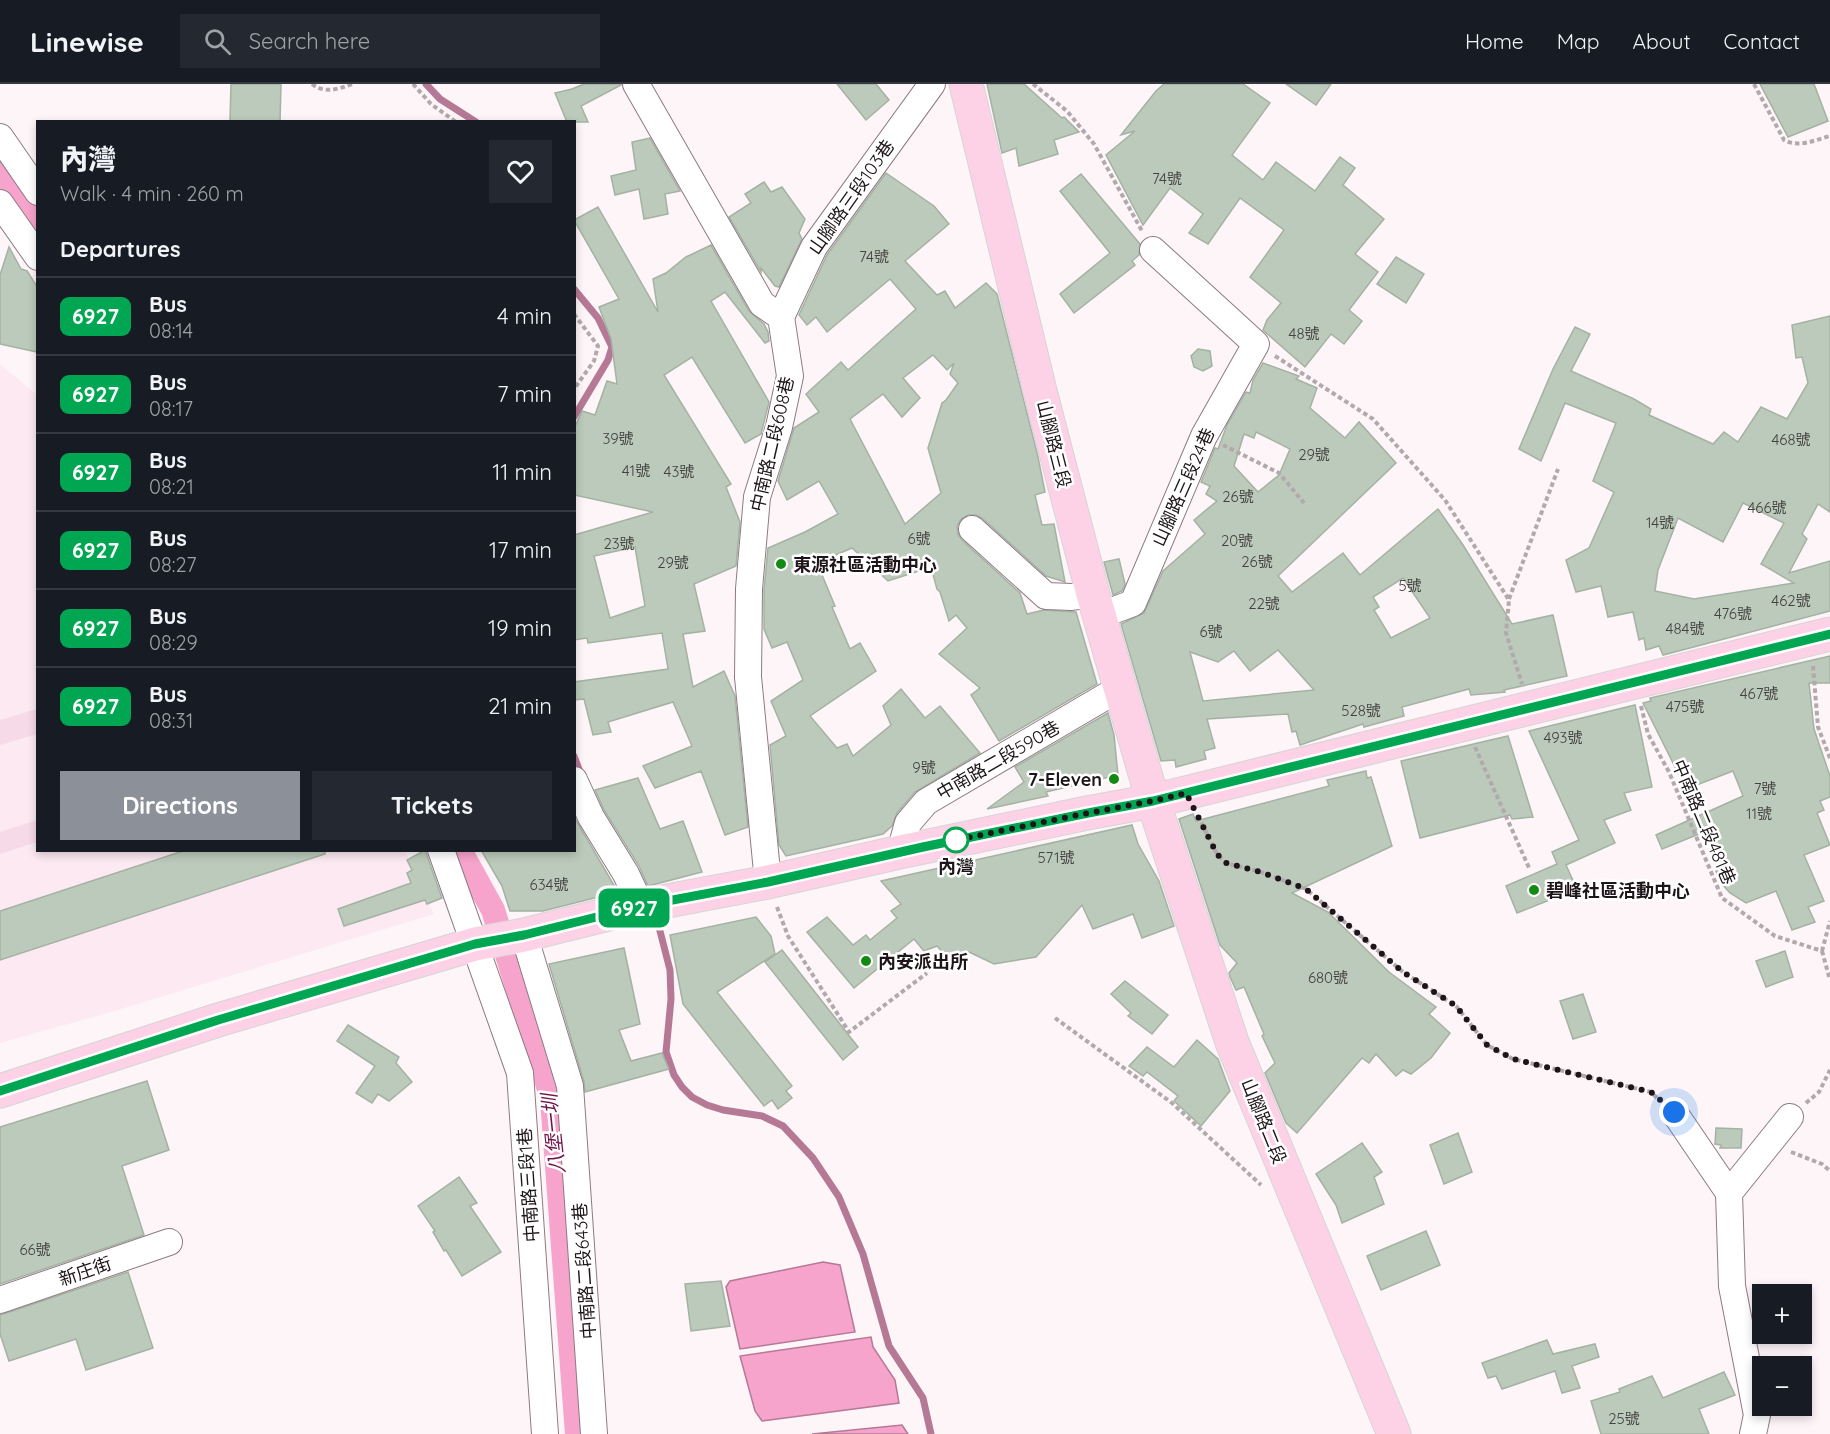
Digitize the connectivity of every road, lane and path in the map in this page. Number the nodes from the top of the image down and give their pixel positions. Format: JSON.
{"nodes":[{"id":1,"x":312,"y":84,"type":"edge"},
{"id":2,"x":352,"y":84,"type":"edge"},
{"id":3,"x":413,"y":84,"type":"edge"},
{"id":4,"x":636,"y":84,"type":"edge"},
{"id":5,"x":932,"y":84,"type":"edge"},
{"id":6,"x":966,"y":84,"type":"edge"},
{"id":7,"x":1033,"y":84,"type":"edge"},
{"id":8,"x":1754,"y":84,"type":"edge"},
{"id":9,"x":453,"y":120,"type":"edge"},
{"id":10,"x":1830,"y":136,"type":"edge"},
{"id":11,"x":0,"y":137,"type":"edge"},
{"id":12,"x":36,"y":189,"type":"edge"},
{"id":13,"x":0,"y":203,"type":"edge"},
{"id":14,"x":1153,"y":250,"type":"joint"},
{"id":15,"x":36,"y":254,"type":"edge"},
{"id":16,"x":576,"y":317,"type":"edge"},
{"id":17,"x":781,"y":317,"type":"junction"},
{"id":18,"x":1256,"y":344,"type":"junction"},
{"id":19,"x":576,"y":386,"type":"edge"},
{"id":20,"x":1204,"y":436,"type":"junction"},
{"id":21,"x":1558,"y":469,"type":"dead end"},
{"id":22,"x":1304,"y":503,"type":"dead end"},
{"id":23,"x":972,"y":529,"type":"dead end"},
{"id":24,"x":1509,"y":600,"type":"junction"},
{"id":25,"x":1096,"y":605,"type":"junction"},
{"id":26,"x":1820,"y":637,"type":"edge"},
{"id":27,"x":1635,"y":682,"type":"junction"},
{"id":28,"x":1120,"y":688,"type":"junction"},
{"id":29,"x":1530,"y":708,"type":"junction"},
{"id":30,"x":1465,"y":724,"type":"junction"},
{"id":31,"x":1830,"y":758,"type":"edge"},
{"id":32,"x":576,"y":784,"type":"edge"},
{"id":33,"x":1186,"y":793,"type":"junction"},
{"id":34,"x":1153,"y":801,"type":"junction"},
{"id":35,"x":442,"y":852,"type":"edge"},
{"id":36,"x":900,"y":852,"type":"junction"},
{"id":37,"x":1530,"y":870,"type":"dead end"},
{"id":38,"x":768,"y":882,"type":"junction"},
{"id":39,"x":641,"y":906,"type":"junction"},
{"id":40,"x":1830,"y":921,"type":"edge"},
{"id":41,"x":524,"y":935,"type":"junction"},
{"id":42,"x":475,"y":944,"type":"junction"},
{"id":43,"x":1822,"y":951,"type":"junction"},
{"id":44,"x":927,"y":973,"type":"dead end"},
{"id":45,"x":1830,"y":980,"type":"edge"},
{"id":46,"x":1055,"y":1018,"type":"dead end"},
{"id":47,"x":1830,"y":1070,"type":"edge"},
{"id":48,"x":0,"y":1091,"type":"edge"},
{"id":49,"x":1674,"y":1112,"type":"joint"},
{"id":50,"x":1790,"y":1117,"type":"joint"},
{"id":51,"x":1770,"y":1143,"type":"junction"},
{"id":52,"x":1830,"y":1171,"type":"edge"},
{"id":53,"x":1267,"y":1190,"type":"dead end"},
{"id":54,"x":1729,"y":1193,"type":"junction"},
{"id":55,"x":169,"y":1242,"type":"dead end"},
{"id":56,"x":0,"y":1300,"type":"edge"},
{"id":57,"x":545,"y":1434,"type":"edge"},
{"id":58,"x":594,"y":1434,"type":"edge"},
{"id":59,"x":1394,"y":1434,"type":"edge"},
{"id":60,"x":1753,"y":1434,"type":"edge"}],
"edges":[{"from":1,"to":2,"type":"path"},
{"from":3,"to":9,"type":"path"},
{"from":4,"to":17,"type":"street"},
{"from":5,"to":17,"type":"street","name":"山腳路三段103巷"},
{"from":6,"to":25,"type":"main road","name":"山腳路三段"},
{"from":7,"to":14,"type":"path"},
{"from":8,"to":10,"type":"path"},
{"from":11,"to":12,"type":"street"},
{"from":13,"to":15,"type":"street"},
{"from":14,"to":18,"type":"street"},
{"from":16,"to":19,"type":"path"},
{"from":17,"to":38,"type":"street","name":"中南路二段608巷"},
{"from":18,"to":20,"type":"street","name":"山腳路三段24巷"},
{"from":18,"to":24,"type":"path"},
{"from":20,"to":22,"type":"path"},
{"from":20,"to":25,"type":"street","name":"山腳路三段24巷"},
{"from":21,"to":24,"type":"path"},
{"from":23,"to":25,"type":"street","name":"山腳路三段24巷"},
{"from":24,"to":29,"type":"path"},
{"from":25,"to":28,"type":"main road","name":"山腳路三段"},
{"from":26,"to":27,"type":"main road"},
{"from":26,"to":31,"type":"path"},
{"from":27,"to":29,"type":"main road"},
{"from":27,"to":43,"type":"path","name":"中南路二段481巷"},
{"from":28,"to":34,"type":"main road","name":"山腳路三段"},
{"from":28,"to":36,"type":"street","name":"中南路二段590巷"},
{"from":29,"to":30,"type":"main road"},
{"from":30,"to":33,"type":"main road"},
{"from":30,"to":37,"type":"path"},
{"from":32,"to":39,"type":"street"},
{"from":33,"to":34,"type":"main road"},
{"from":33,"to":49,"type":"path"},
{"from":34,"to":36,"type":"main road"},
{"from":34,"to":59,"type":"main road","name":"山腳路二段"},
{"from":35,"to":42,"type":"street","name":"中南路三段1巷"},
{"from":36,"to":38,"type":"main road"},
{"from":38,"to":39,"type":"main road"},
{"from":38,"to":44,"type":"path"},
{"from":39,"to":41,"type":"main road"},
{"from":40,"to":43,"type":"path"},
{"from":41,"to":42,"type":"main road"},
{"from":41,"to":58,"type":"street","name":"中南路二段643巷"},
{"from":42,"to":48,"type":"main road"},
{"from":42,"to":57,"type":"street","name":"中南路三段1巷"},
{"from":43,"to":45,"type":"path"},
{"from":46,"to":53,"type":"path"},
{"from":47,"to":50,"type":"path"},
{"from":49,"to":54,"type":"street"},
{"from":50,"to":51,"type":"street"},
{"from":51,"to":52,"type":"path"},
{"from":51,"to":54,"type":"street"},
{"from":54,"to":60,"type":"street"},
{"from":55,"to":56,"type":"street","name":"新庄街"}]}
